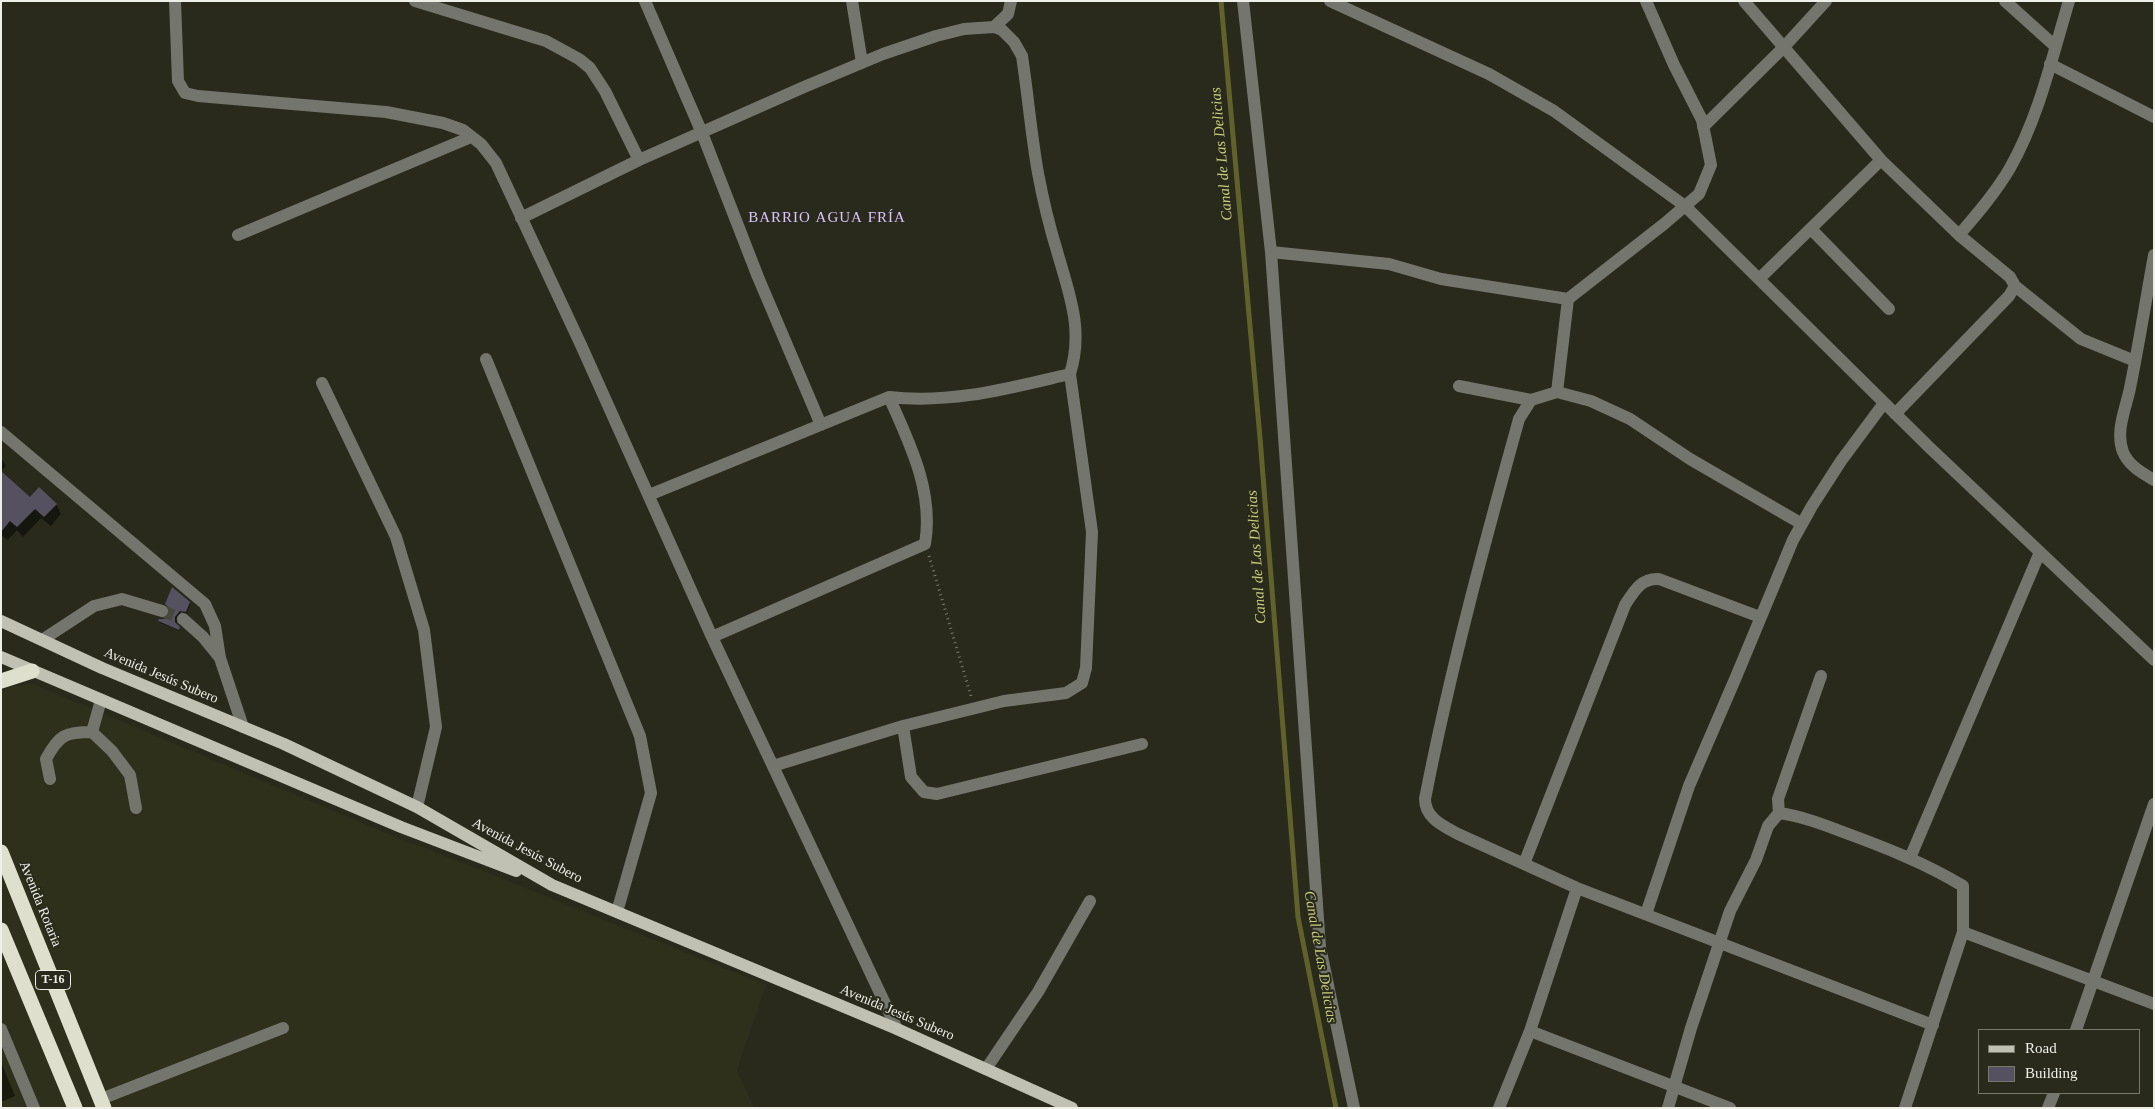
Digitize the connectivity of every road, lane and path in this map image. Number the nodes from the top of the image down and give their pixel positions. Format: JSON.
{"nodes":[{"id":1,"x":175,"y":1,"type":"edge"},
{"id":2,"x":416,"y":1,"type":"edge"},
{"id":3,"x":645,"y":1,"type":"edge"},
{"id":4,"x":852,"y":1,"type":"edge"},
{"id":5,"x":1011,"y":1,"type":"edge"},
{"id":6,"x":1243,"y":1,"type":"edge"},
{"id":7,"x":1330,"y":1,"type":"edge"},
{"id":8,"x":1646,"y":1,"type":"edge"},
{"id":9,"x":1744,"y":1,"type":"edge"},
{"id":10,"x":1826,"y":1,"type":"edge"},
{"id":11,"x":2005,"y":1,"type":"edge"},
{"id":12,"x":2069,"y":1,"type":"edge"},
{"id":13,"x":994,"y":27,"type":"junction"},
{"id":14,"x":2055,"y":46,"type":"junction"},
{"id":15,"x":1784,"y":47,"type":"junction"},
{"id":16,"x":862,"y":63,"type":"junction"},
{"id":17,"x":2050,"y":64,"type":"junction"},
{"id":18,"x":2154,"y":117,"type":"edge"},
{"id":19,"x":1703,"y":127,"type":"junction"},
{"id":20,"x":702,"y":133,"type":"junction"},
{"id":21,"x":471,"y":137,"type":"junction"},
{"id":22,"x":639,"y":160,"type":"junction"},
{"id":23,"x":1881,"y":160,"type":"junction"},
{"id":24,"x":1685,"y":206,"type":"junction"},
{"id":25,"x":521,"y":218,"type":"junction"},
{"id":26,"x":1812,"y":229,"type":"junction"},
{"id":27,"x":238,"y":235,"type":"dead end"},
{"id":28,"x":1959,"y":235,"type":"junction"},
{"id":29,"x":1271,"y":252,"type":"junction"},
{"id":30,"x":2154,"y":255,"type":"edge"},
{"id":31,"x":1759,"y":279,"type":"junction"},
{"id":32,"x":2015,"y":286,"type":"junction"},
{"id":33,"x":1568,"y":299,"type":"junction"},
{"id":34,"x":1889,"y":309,"type":"dead end"},
{"id":35,"x":486,"y":359,"type":"dead end"},
{"id":36,"x":2135,"y":361,"type":"junction"},
{"id":37,"x":1070,"y":374,"type":"junction"},
{"id":38,"x":322,"y":383,"type":"dead end"},
{"id":39,"x":1459,"y":386,"type":"dead end"},
{"id":40,"x":1557,"y":392,"type":"junction"},
{"id":41,"x":889,"y":397,"type":"junction"},
{"id":42,"x":1531,"y":400,"type":"junction"},
{"id":43,"x":1884,"y":403,"type":"junction"},
{"id":44,"x":1896,"y":414,"type":"junction"},
{"id":45,"x":821,"y":425,"type":"junction"},
{"id":46,"x":1,"y":432,"type":"edge"},
{"id":47,"x":2154,"y":480,"type":"edge"},
{"id":48,"x":649,"y":495,"type":"junction"},
{"id":49,"x":1802,"y":524,"type":"junction"},
{"id":50,"x":925,"y":544,"type":"junction"},
{"id":51,"x":2040,"y":552,"type":"junction"},
{"id":52,"x":162,"y":611,"type":"tunnel mouth"},
{"id":53,"x":1760,"y":617,"type":"junction"},
{"id":54,"x":183,"y":619,"type":"tunnel mouth"},
{"id":55,"x":1,"y":621,"type":"edge"},
{"id":56,"x":712,"y":637,"type":"junction"},
{"id":57,"x":42,"y":640,"type":"junction"},
{"id":58,"x":1,"y":657,"type":"edge"},
{"id":59,"x":220,"y":658,"type":"junction"},
{"id":60,"x":2154,"y":660,"type":"edge"},
{"id":61,"x":32,"y":671,"type":"junction"},
{"id":62,"x":1821,"y":676,"type":"dead end"},
{"id":63,"x":1,"y":681,"type":"edge"},
{"id":64,"x":101,"y":700,"type":"junction"},
{"id":65,"x":975,"y":708,"type":"junction"},
{"id":66,"x":903,"y":726,"type":"junction"},
{"id":67,"x":243,"y":727,"type":"junction"},
{"id":68,"x":92,"y":732,"type":"junction"},
{"id":69,"x":1142,"y":744,"type":"dead end"},
{"id":70,"x":773,"y":766,"type":"junction"},
{"id":71,"x":50,"y":779,"type":"dead end"},
{"id":72,"x":2154,"y":804,"type":"edge"},
{"id":73,"x":417,"y":807,"type":"junction"},
{"id":74,"x":136,"y":808,"type":"dead end"},
{"id":75,"x":1779,"y":813,"type":"junction"},
{"id":76,"x":1,"y":852,"type":"edge"},
{"id":77,"x":1910,"y":858,"type":"junction"},
{"id":78,"x":1524,"y":864,"type":"junction"},
{"id":79,"x":552,"y":885,"type":"junction"},
{"id":80,"x":1577,"y":888,"type":"junction"},
{"id":81,"x":1090,"y":901,"type":"dead end"},
{"id":82,"x":617,"y":912,"type":"junction"},
{"id":83,"x":1646,"y":914,"type":"junction"},
{"id":84,"x":1,"y":930,"type":"edge"},
{"id":85,"x":1963,"y":932,"type":"junction"},
{"id":86,"x":1720,"y":942,"type":"junction"},
{"id":87,"x":2093,"y":981,"type":"junction"},
{"id":88,"x":2154,"y":1004,"type":"edge"},
{"id":89,"x":1934,"y":1025,"type":"junction"},
{"id":90,"x":283,"y":1028,"type":"dead end"},
{"id":91,"x":1,"y":1029,"type":"edge"},
{"id":92,"x":897,"y":1029,"type":"junction"},
{"id":93,"x":2076,"y":1029,"type":"edge"},
{"id":94,"x":1530,"y":1030,"type":"junction"},
{"id":95,"x":986,"y":1069,"type":"junction"},
{"id":96,"x":1674,"y":1086,"type":"junction"},
{"id":97,"x":2054,"y":1094,"type":"edge"},
{"id":98,"x":102,"y":1103,"type":"edge"},
{"id":99,"x":34,"y":1108,"type":"edge"},
{"id":100,"x":75,"y":1108,"type":"edge"},
{"id":101,"x":1072,"y":1108,"type":"edge"},
{"id":102,"x":1354,"y":1108,"type":"edge"},
{"id":103,"x":1499,"y":1108,"type":"edge"},
{"id":104,"x":1668,"y":1108,"type":"edge"},
{"id":105,"x":1730,"y":1108,"type":"edge"},
{"id":106,"x":1905,"y":1108,"type":"edge"},
{"id":107,"x":2048,"y":1108,"type":"edge"}],
"edges":[{"from":1,"to":21,"type":"street"},
{"from":2,"to":22,"type":"street"},
{"from":3,"to":20,"type":"street"},
{"from":4,"to":16,"type":"street"},
{"from":5,"to":13,"type":"street"},
{"from":6,"to":29,"type":"street"},
{"from":7,"to":24,"type":"street"},
{"from":8,"to":19,"type":"street"},
{"from":9,"to":15,"type":"street"},
{"from":10,"to":15,"type":"street"},
{"from":11,"to":14,"type":"street"},
{"from":12,"to":14,"type":"street"},
{"from":13,"to":16,"type":"street"},
{"from":13,"to":37,"type":"street"},
{"from":14,"to":17,"type":"street"},
{"from":15,"to":19,"type":"street"},
{"from":15,"to":23,"type":"street"},
{"from":16,"to":20,"type":"street"},
{"from":17,"to":18,"type":"street"},
{"from":17,"to":28,"type":"street"},
{"from":19,"to":24,"type":"street"},
{"from":20,"to":22,"type":"street"},
{"from":20,"to":45,"type":"street"},
{"from":21,"to":25,"type":"street"},
{"from":21,"to":27,"type":"street"},
{"from":22,"to":25,"type":"street"},
{"from":23,"to":26,"type":"street"},
{"from":23,"to":28,"type":"street"},
{"from":24,"to":31,"type":"street"},
{"from":24,"to":33,"type":"street"},
{"from":25,"to":48,"type":"street"},
{"from":26,"to":31,"type":"street"},
{"from":26,"to":34,"type":"street"},
{"from":28,"to":32,"type":"street"},
{"from":29,"to":33,"type":"street"},
{"from":29,"to":102,"type":"street"},
{"from":30,"to":36,"type":"street"},
{"from":31,"to":43,"type":"street"},
{"from":32,"to":36,"type":"street"},
{"from":32,"to":44,"type":"street"},
{"from":33,"to":40,"type":"street"},
{"from":35,"to":82,"type":"street"},
{"from":36,"to":47,"type":"street"},
{"from":37,"to":41,"type":"street"},
{"from":37,"to":65,"type":"street"},
{"from":38,"to":73,"type":"street"},
{"from":39,"to":42,"type":"street"},
{"from":40,"to":42,"type":"street"},
{"from":40,"to":49,"type":"street"},
{"from":41,"to":45,"type":"street"},
{"from":41,"to":50,"type":"street"},
{"from":42,"to":78,"type":"street"},
{"from":43,"to":44,"type":"street"},
{"from":43,"to":49,"type":"street"},
{"from":44,"to":51,"type":"street"},
{"from":45,"to":48,"type":"street"},
{"from":46,"to":59,"type":"street"},
{"from":48,"to":56,"type":"street"},
{"from":49,"to":53,"type":"street"},
{"from":50,"to":56,"type":"street"},
{"from":50,"to":65,"type":"path"},
{"from":51,"to":60,"type":"street"},
{"from":51,"to":77,"type":"street"},
{"from":52,"to":57,"type":"street"},
{"from":53,"to":78,"type":"street"},
{"from":53,"to":83,"type":"street"},
{"from":54,"to":59,"type":"street"},
{"from":55,"to":57,"type":"main road","name":"Avenida Jesús Subero"},
{"from":56,"to":70,"type":"street"},
{"from":57,"to":67,"type":"main road","name":"Avenida Jesús Subero"},
{"from":58,"to":61,"type":"main road"},
{"from":59,"to":67,"type":"street"},
{"from":61,"to":63,"type":"highway"},
{"from":61,"to":64,"type":"main road"},
{"from":62,"to":75,"type":"street"},
{"from":64,"to":68,"type":"street"},
{"from":64,"to":79,"type":"main road"},
{"from":65,"to":66,"type":"street"},
{"from":66,"to":69,"type":"street"},
{"from":66,"to":70,"type":"street"},
{"from":67,"to":73,"type":"main road","name":"Avenida Jesús Subero"},
{"from":68,"to":71,"type":"street"},
{"from":68,"to":74,"type":"street"},
{"from":70,"to":92,"type":"street"},
{"from":72,"to":87,"type":"street"},
{"from":73,"to":79,"type":"main road","name":"Avenida Jesús Subero"},
{"from":75,"to":77,"type":"street"},
{"from":75,"to":86,"type":"street"},
{"from":76,"to":98,"type":"highway","name":"Avenida Rotaria","number":"T-16"},
{"from":77,"to":85,"type":"street"},
{"from":78,"to":80,"type":"street"},
{"from":79,"to":82,"type":"main road","name":"Avenida Jesús Subero"},
{"from":80,"to":83,"type":"street"},
{"from":80,"to":94,"type":"street"},
{"from":81,"to":95,"type":"street"},
{"from":82,"to":92,"type":"main road","name":"Avenida Jesús Subero"},
{"from":83,"to":86,"type":"street"},
{"from":84,"to":100,"type":"highway","number":"T-16"},
{"from":85,"to":87,"type":"street"},
{"from":85,"to":89,"type":"street"},
{"from":86,"to":89,"type":"street"},
{"from":86,"to":96,"type":"street"},
{"from":87,"to":88,"type":"street"},
{"from":87,"to":93,"type":"street"},
{"from":89,"to":106,"type":"street"},
{"from":90,"to":98,"type":"street"},
{"from":91,"to":99,"type":"street"},
{"from":92,"to":95,"type":"main road","name":"Avenida Jesús Subero"},
{"from":94,"to":96,"type":"street"},
{"from":94,"to":103,"type":"street"},
{"from":95,"to":101,"type":"main road","name":"Avenida Jesús Subero"},
{"from":96,"to":104,"type":"street"},
{"from":96,"to":105,"type":"street"},
{"from":97,"to":107,"type":"street"}]}
